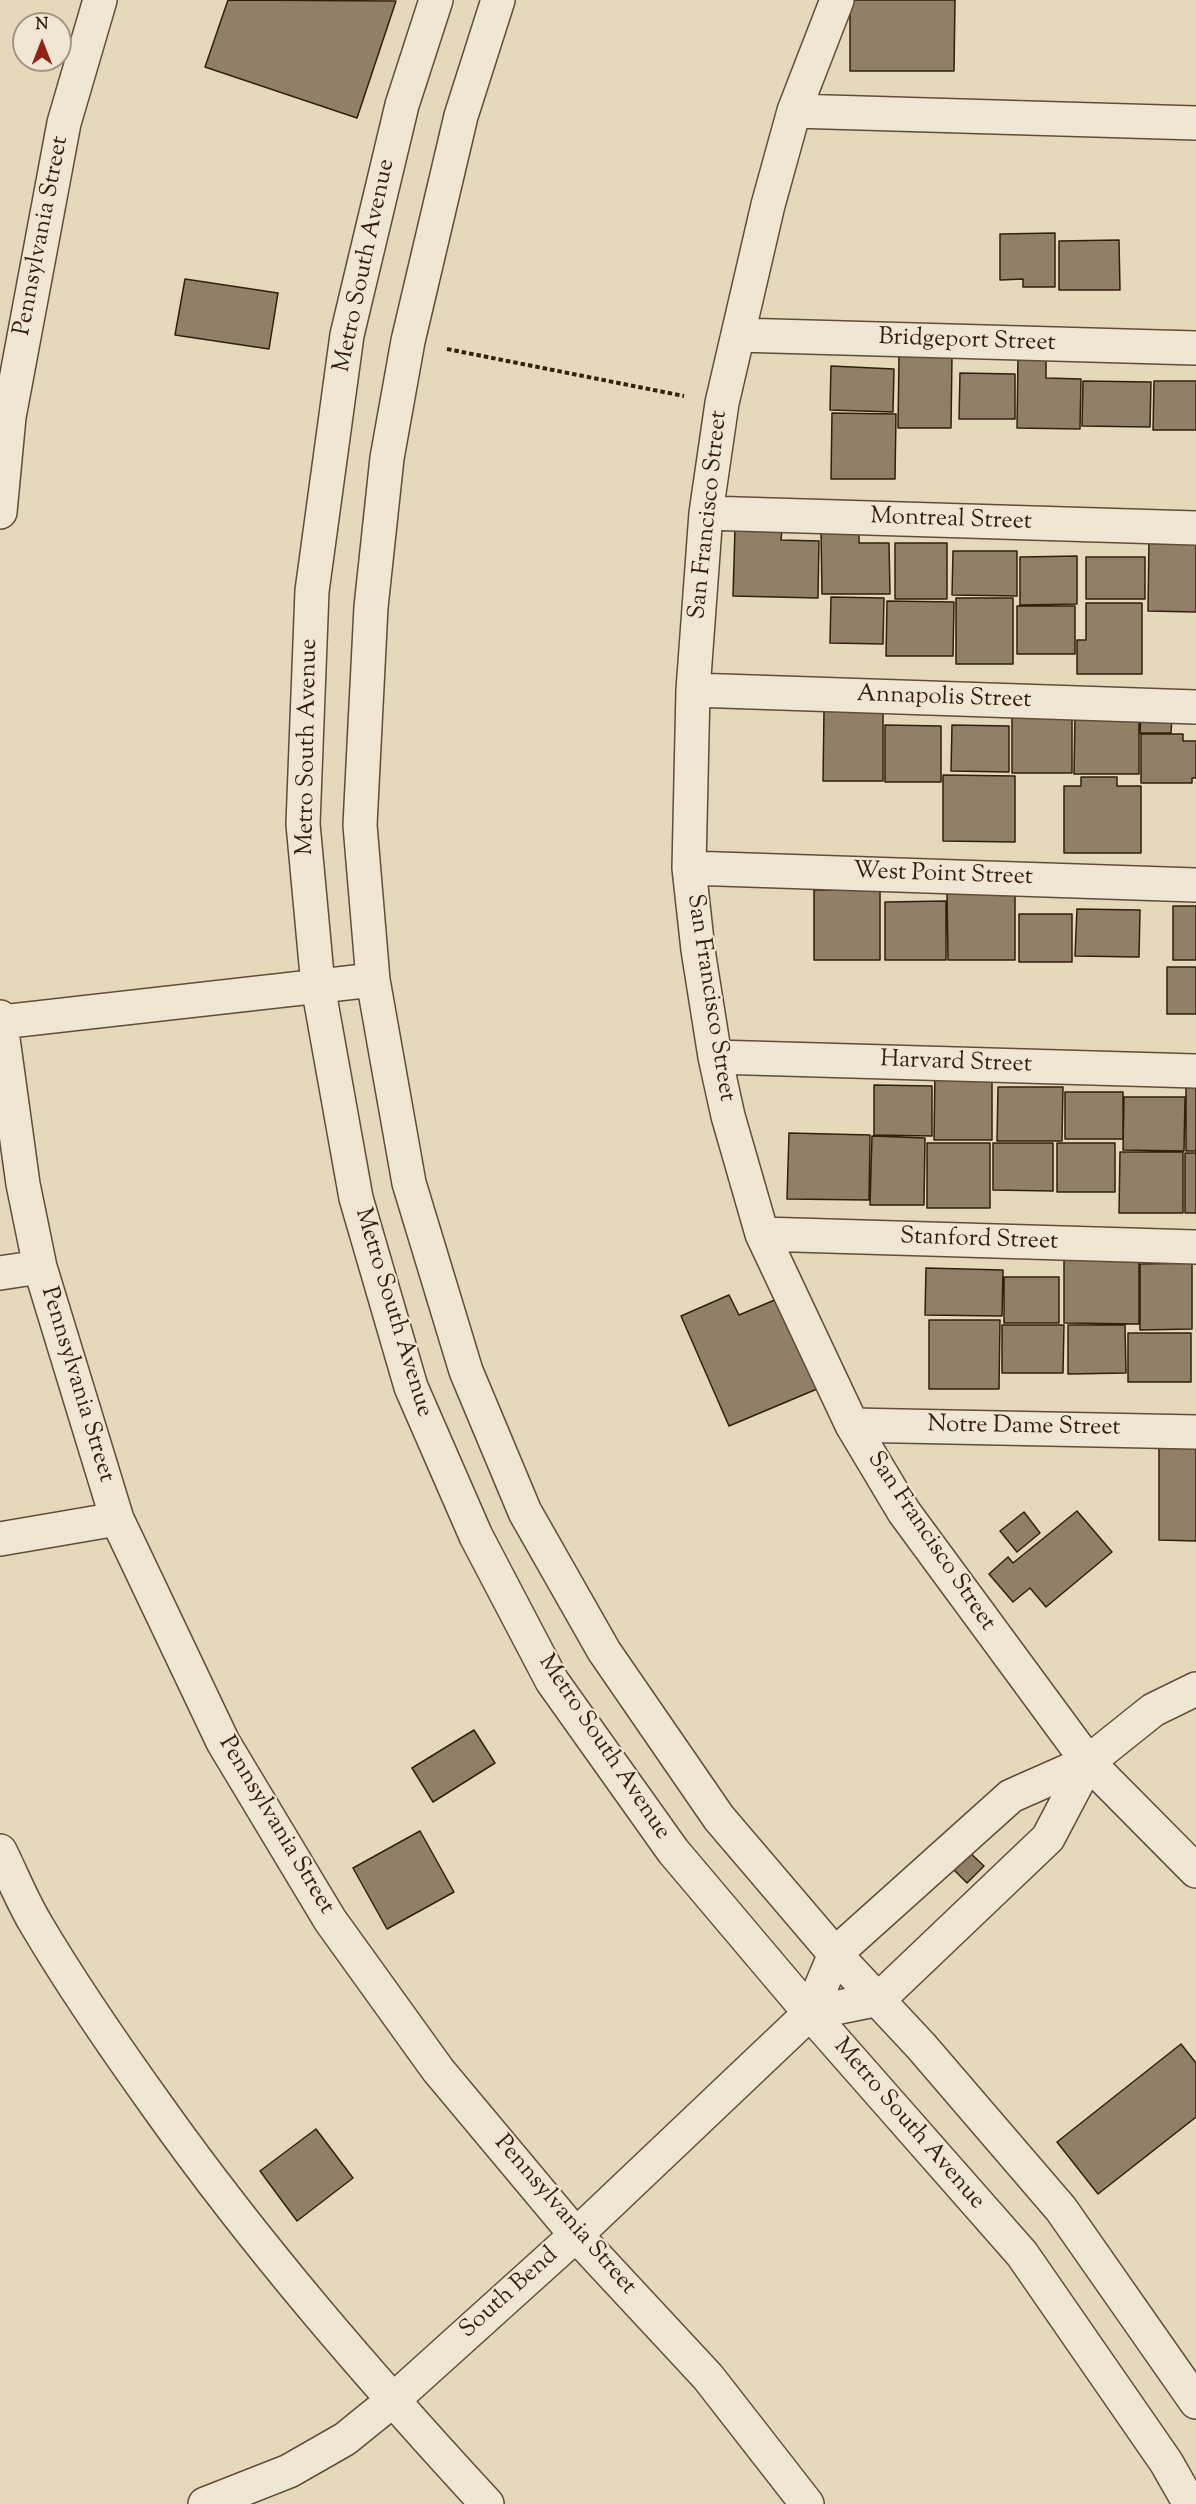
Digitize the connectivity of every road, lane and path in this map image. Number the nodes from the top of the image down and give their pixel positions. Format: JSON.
{"nodes":[{"id":1,"x":100,"y":0,"type":"edge"},
{"id":2,"x":436,"y":0,"type":"edge"},
{"id":3,"x":498,"y":0,"type":"edge"},
{"id":4,"x":837,"y":0,"type":"edge"},
{"id":5,"x":794,"y":111,"type":"junction"},
{"id":6,"x":1196,"y":123,"type":"edge"},
{"id":7,"x":738,"y":335,"type":"junction"},
{"id":8,"x":408,"y":341,"type":"junction"},
{"id":9,"x":1196,"y":348,"type":"edge"},
{"id":10,"x":722,"y":403,"type":"junction"},
{"id":11,"x":0,"y":512,"type":"edge"},
{"id":12,"x":706,"y":513,"type":"junction"},
{"id":13,"x":1196,"y":528,"type":"edge"},
{"id":14,"x":693,"y":690,"type":"junction"},
{"id":15,"x":1196,"y":707,"type":"edge"},
{"id":16,"x":689,"y":868,"type":"junction"},
{"id":17,"x":1196,"y":885,"type":"edge"},
{"id":18,"x":374,"y":980,"type":"junction"},
{"id":19,"x":318,"y":986,"type":"junction"},
{"id":20,"x":0,"y":1017,"type":"edge"},
{"id":21,"x":0,"y":1022,"type":"edge"},
{"id":22,"x":715,"y":1057,"type":"junction"},
{"id":23,"x":1196,"y":1071,"type":"edge"},
{"id":24,"x":762,"y":1234,"type":"junction"},
{"id":25,"x":1196,"y":1247,"type":"edge"},
{"id":26,"x":40,"y":1267,"type":"junction"},
{"id":27,"x":0,"y":1273,"type":"edge"},
{"id":28,"x":852,"y":1425,"type":"junction"},
{"id":29,"x":1196,"y":1432,"type":"edge"},
{"id":30,"x":117,"y":1519,"type":"junction"},
{"id":31,"x":0,"y":1539,"type":"edge"},
{"id":32,"x":1196,"y":1689,"type":"edge"},
{"id":33,"x":1088,"y":1762,"type":"junction"},
{"id":34,"x":0,"y":1851,"type":"edge"},
{"id":35,"x":1196,"y":1871,"type":"edge"},
{"id":36,"x":835,"y":1954,"type":"junction"},
{"id":37,"x":879,"y":1999,"type":"junction"},
{"id":38,"x":810,"y":2013,"type":"junction"},
{"id":39,"x":576,"y":2235,"type":"junction"},
{"id":40,"x":392,"y":2401,"type":"junction"},
{"id":41,"x":1196,"y":2402,"type":"edge"},
{"id":42,"x":205,"y":2504,"type":"edge"},
{"id":43,"x":487,"y":2504,"type":"edge"},
{"id":44,"x":807,"y":2504,"type":"edge"},
{"id":45,"x":1190,"y":2504,"type":"edge"}],
"edges":[{"from":1,"to":11,"type":"street","name":"Pennsylvania Street"},
{"from":2,"to":19,"type":"street","name":"Metro South Avenue"},
{"from":3,"to":8,"type":"street"},
{"from":4,"to":5,"type":"street","name":"San Francisco Street"},
{"from":5,"to":6,"type":"street"},
{"from":5,"to":7,"type":"street","name":"San Francisco Street"},
{"from":7,"to":9,"type":"street","name":"Bridgeport Street"},
{"from":7,"to":10,"type":"street","name":"San Francisco Street"},
{"from":8,"to":10,"type":"path"},
{"from":8,"to":18,"type":"street"},
{"from":10,"to":12,"type":"street","name":"San Francisco Street"},
{"from":12,"to":13,"type":"street","name":"Montreal Street"},
{"from":12,"to":14,"type":"street","name":"San Francisco Street"},
{"from":14,"to":15,"type":"street","name":"Annapolis Street"},
{"from":14,"to":16,"type":"street","name":"San Francisco Street"},
{"from":16,"to":17,"type":"street","name":"West Point Street"},
{"from":16,"to":22,"type":"street","name":"San Francisco Street"},
{"from":18,"to":19,"type":"street"},
{"from":18,"to":36,"type":"street"},
{"from":19,"to":21,"type":"street"},
{"from":19,"to":38,"type":"street","name":"Metro South Avenue"},
{"from":20,"to":21,"type":"street","name":"Pennsylvania Street"},
{"from":21,"to":26,"type":"street","name":"Pennsylvania Street"},
{"from":22,"to":23,"type":"street","name":"Harvard Street"},
{"from":22,"to":24,"type":"street","name":"San Francisco Street"},
{"from":24,"to":25,"type":"street","name":"Stanford Street"},
{"from":24,"to":28,"type":"street","name":"San Francisco Street"},
{"from":26,"to":27,"type":"street"},
{"from":26,"to":30,"type":"street","name":"Pennsylvania Street"},
{"from":28,"to":29,"type":"street","name":"Notre Dame Street"},
{"from":28,"to":33,"type":"street","name":"San Francisco Street"},
{"from":30,"to":31,"type":"street"},
{"from":30,"to":39,"type":"street","name":"Pennsylvania Street"},
{"from":32,"to":33,"type":"street"},
{"from":33,"to":35,"type":"street","name":"San Francisco Street"},
{"from":33,"to":36,"type":"street"},
{"from":33,"to":37,"type":"street"},
{"from":34,"to":40,"type":"street"},
{"from":36,"to":37,"type":"street"},
{"from":36,"to":38,"type":"street"},
{"from":37,"to":38,"type":"street"},
{"from":37,"to":41,"type":"street"},
{"from":38,"to":39,"type":"street","name":"South Bend"},
{"from":38,"to":45,"type":"street","name":"Metro South Avenue"},
{"from":39,"to":40,"type":"street","name":"South Bend"},
{"from":39,"to":44,"type":"street","name":"Pennsylvania Street"},
{"from":40,"to":42,"type":"street","name":"South Bend"},
{"from":40,"to":43,"type":"street"}]}
